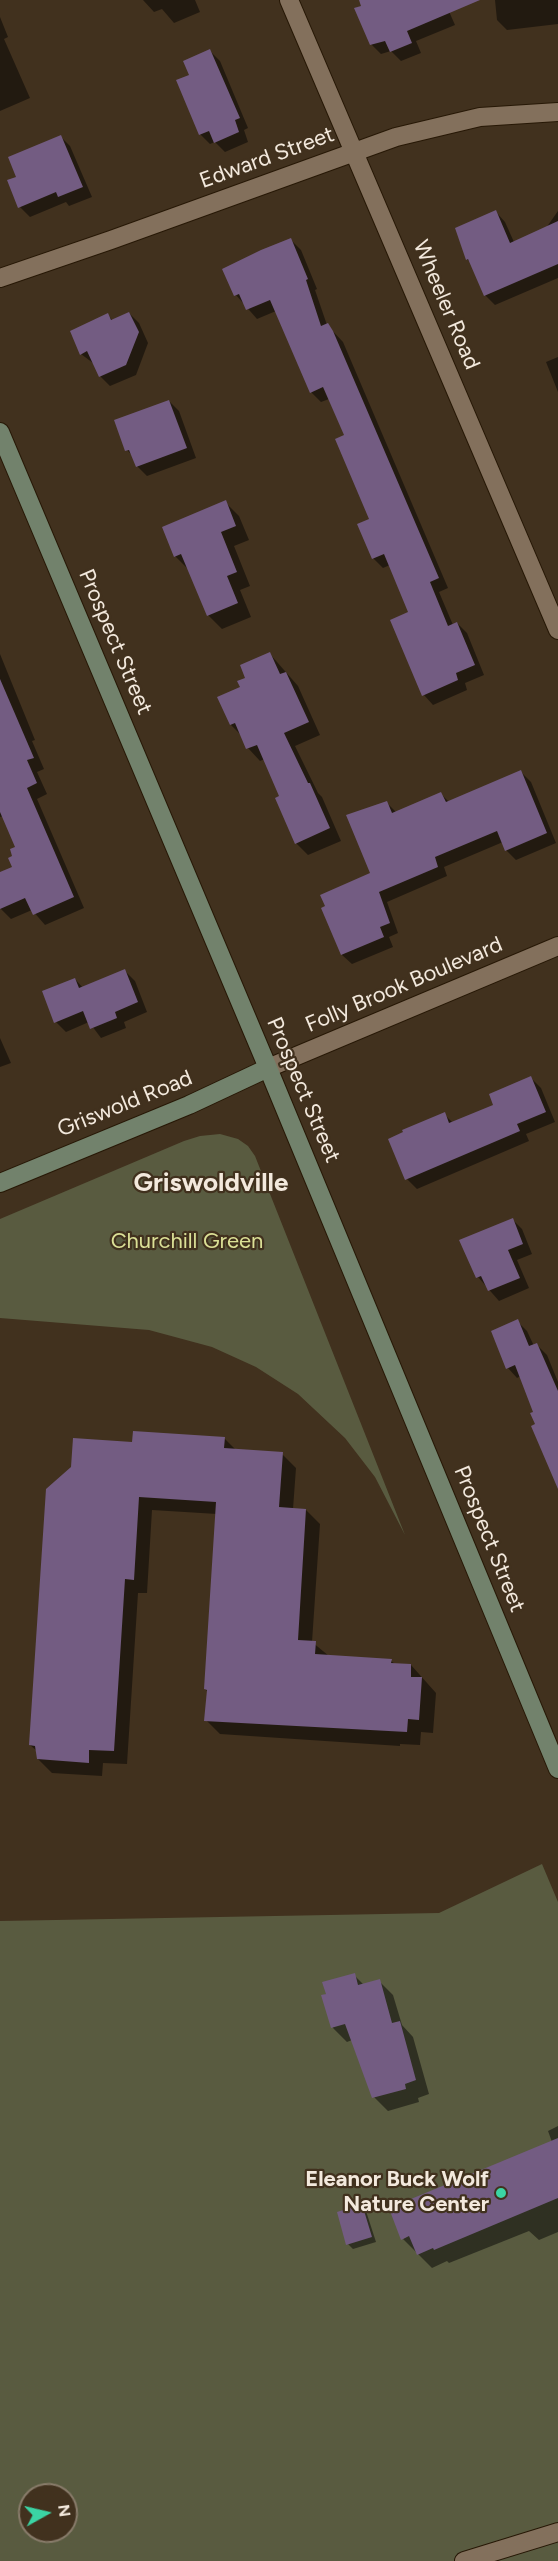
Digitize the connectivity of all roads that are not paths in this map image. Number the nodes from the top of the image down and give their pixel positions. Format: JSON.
{"nodes":[{"id":1,"x":290,"y":0,"type":"edge"},
{"id":2,"x":558,"y":112,"type":"edge"},
{"id":3,"x":354,"y":151,"type":"junction"},
{"id":4,"x":0,"y":278,"type":"edge"},
{"id":5,"x":0,"y":432,"type":"edge"},
{"id":6,"x":558,"y":630,"type":"edge"},
{"id":7,"x":558,"y":946,"type":"edge"},
{"id":8,"x":268,"y":1068,"type":"junction"},
{"id":9,"x":0,"y":1183,"type":"edge"},
{"id":10,"x":558,"y":1769,"type":"edge"},
{"id":11,"x":558,"y":2532,"type":"edge"},
{"id":12,"x":464,"y":2561,"type":"edge"}],
"edges":[{"from":1,"to":3,"type":"street","name":"Wheeler Road"},
{"from":2,"to":3,"type":"street","name":"Edward Street"},
{"from":3,"to":4,"type":"street","name":"Edward Street"},
{"from":3,"to":6,"type":"street","name":"Wheeler Road"},
{"from":5,"to":8,"type":"main road","name":"Prospect Street"},
{"from":7,"to":8,"type":"street","name":"Folly Brook Boulevard"},
{"from":8,"to":9,"type":"main road","name":"Griswold Road"},
{"from":8,"to":10,"type":"main road","name":"Prospect Street"},
{"from":11,"to":12,"type":"street"}]}
